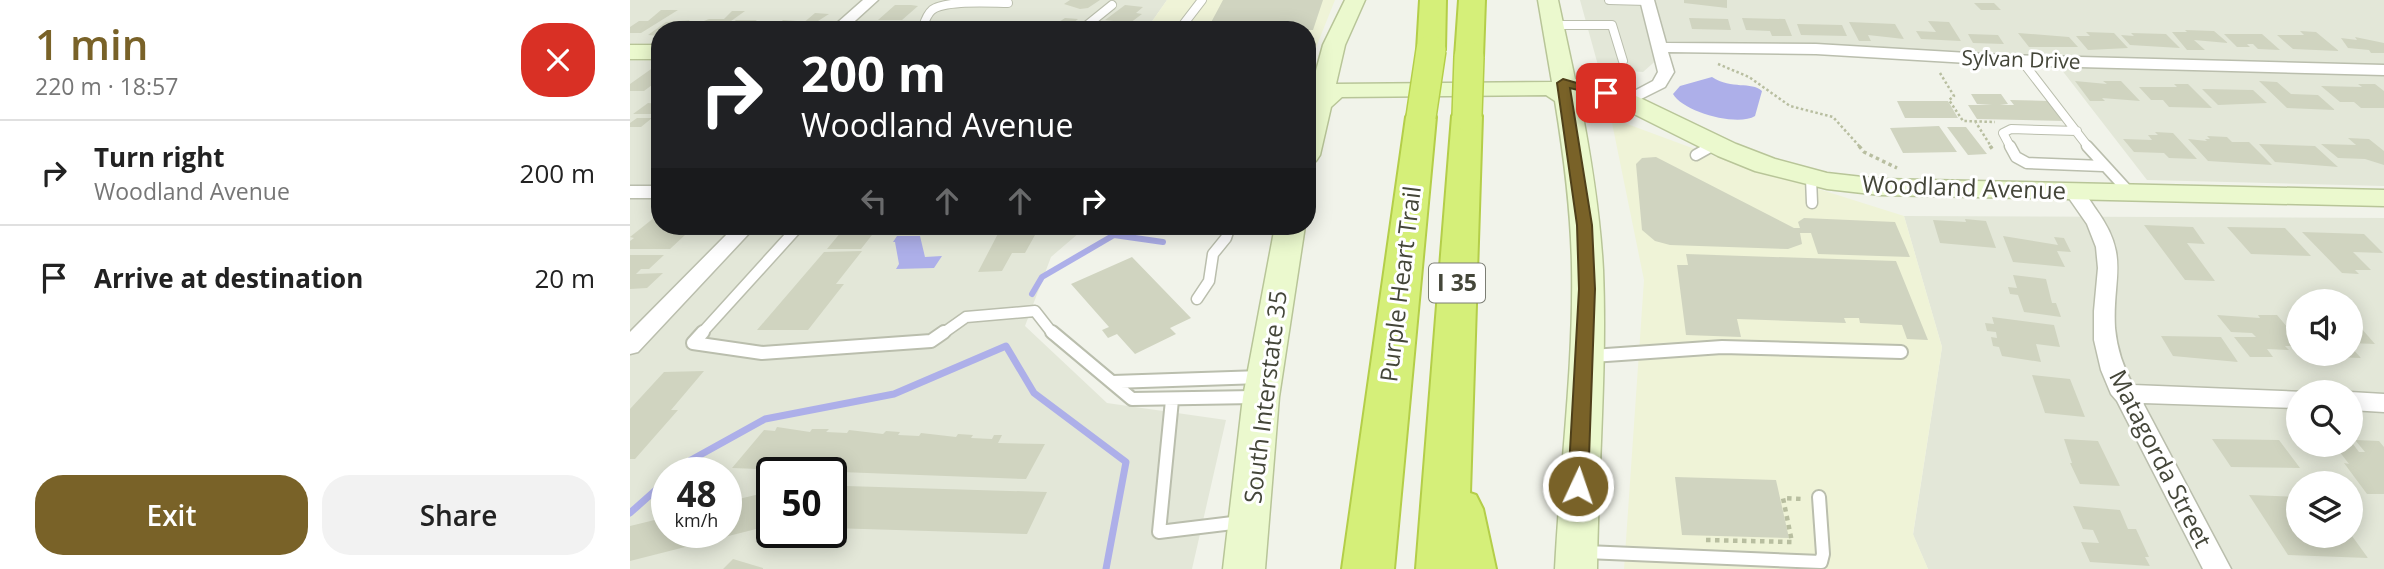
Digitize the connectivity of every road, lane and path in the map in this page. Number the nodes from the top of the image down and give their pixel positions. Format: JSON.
{"nodes":[{"id":1,"x":871,"y":0,"type":"edge"},
{"id":2,"x":1202,"y":0,"type":"edge"},
{"id":3,"x":1355,"y":0,"type":"edge"},
{"id":4,"x":1433,"y":0,"type":"edge"},
{"id":5,"x":1472,"y":0,"type":"edge"},
{"id":6,"x":1548,"y":0,"type":"edge"},
{"id":7,"x":1609,"y":0,"type":"edge"},
{"id":8,"x":1647,"y":0,"type":"edge"},
{"id":9,"x":1008,"y":3,"type":"dead end"},
{"id":10,"x":1112,"y":5,"type":"dead end"},
{"id":11,"x":1608,"y":12,"type":"dead end"},
{"id":12,"x":846,"y":21,"type":"edge"},
{"id":13,"x":925,"y":21,"type":"edge"},
{"id":14,"x":1092,"y":21,"type":"edge"},
{"id":15,"x":1186,"y":21,"type":"edge"},
{"id":16,"x":1553,"y":25,"type":"junction"},
{"id":17,"x":1612,"y":25,"type":"junction"},
{"id":18,"x":1658,"y":47,"type":"junction"},
{"id":19,"x":630,"y":52,"type":"edge"},
{"id":20,"x":651,"y":52,"type":"edge"},
{"id":21,"x":1708,"y":57,"type":"dead end"},
{"id":22,"x":1623,"y":61,"type":"dead end"},
{"id":23,"x":2022,"y":61,"type":"junction"},
{"id":24,"x":1936,"y":65,"type":"dead end"},
{"id":25,"x":2384,"y":70,"type":"edge"},
{"id":26,"x":1564,"y":84,"type":"junction"},
{"id":27,"x":1320,"y":87,"type":"edge"},
{"id":28,"x":1627,"y":101,"type":"junction"},
{"id":29,"x":1316,"y":108,"type":"edge"},
{"id":30,"x":1975,"y":121,"type":"junction"},
{"id":31,"x":2002,"y":122,"type":"dead end"},
{"id":32,"x":2077,"y":131,"type":"junction"},
{"id":33,"x":1995,"y":152,"type":"dead end"},
{"id":34,"x":2103,"y":166,"type":"junction"},
{"id":35,"x":1903,"y":169,"type":"dead end"},
{"id":36,"x":2073,"y":191,"type":"junction"},
{"id":37,"x":630,"y":192,"type":"edge"},
{"id":38,"x":651,"y":192,"type":"edge"},
{"id":39,"x":2129,"y":192,"type":"junction"},
{"id":40,"x":2384,"y":198,"type":"edge"},
{"id":41,"x":737,"y":235,"type":"edge"},
{"id":42,"x":791,"y":235,"type":"edge"},
{"id":43,"x":1227,"y":235,"type":"edge"},
{"id":44,"x":1288,"y":235,"type":"edge"},
{"id":45,"x":1197,"y":299,"type":"dead end"},
{"id":46,"x":630,"y":346,"type":"edge"},
{"id":47,"x":1901,"y":352,"type":"dead end"},
{"id":48,"x":1584,"y":356,"type":"junction"},
{"id":49,"x":1113,"y":382,"type":"junction"},
{"id":50,"x":1262,"y":387,"type":"junction"},
{"id":51,"x":2123,"y":394,"type":"junction"},
{"id":52,"x":2286,"y":399,"type":"edge"},
{"id":53,"x":1171,"y":400,"type":"junction"},
{"id":54,"x":2363,"y":402,"type":"edge"},
{"id":55,"x":2384,"y":403,"type":"edge"},
{"id":56,"x":1448,"y":449,"type":"junction"},
{"id":57,"x":1819,"y":498,"type":"joint"},
{"id":58,"x":1250,"y":521,"type":"junction"},
{"id":59,"x":1708,"y":557,"type":"junction"},
{"id":60,"x":1576,"y":560,"type":"edge"},
{"id":61,"x":1244,"y":569,"type":"edge"},
{"id":62,"x":1368,"y":569,"type":"edge"},
{"id":63,"x":1441,"y":569,"type":"edge"},
{"id":64,"x":1470,"y":569,"type":"edge"},
{"id":65,"x":2217,"y":569,"type":"edge"}],
"edges":[{"from":1,"to":12,"type":"street"},
{"from":2,"to":15,"type":"lane"},
{"from":3,"to":27,"type":"main road"},
{"from":4,"to":62,"type":"highway","name":"Purple Heart Trail","number":"I 35","bridge":true},
{"from":5,"to":56,"type":"highway","name":"Purple Heart Trail","number":"I 35","bridge":true},
{"from":6,"to":16,"type":"main road"},
{"from":7,"to":8,"type":"lane"},
{"from":8,"to":18,"type":"street"},
{"from":9,"to":13,"type":"lane"},
{"from":10,"to":14,"type":"lane"},
{"from":11,"to":17,"type":"lane"},
{"from":16,"to":17,"type":"lane"},
{"from":16,"to":26,"type":"main road"},
{"from":17,"to":22,"type":"lane"},
{"from":18,"to":23,"type":"street","name":"Sylvan Drive"},
{"from":18,"to":28,"type":"street"},
{"from":19,"to":20,"type":"main road"},
{"from":21,"to":35,"type":"path"},
{"from":23,"to":25,"type":"street","name":"Sylvan Drive"},
{"from":23,"to":32,"type":"lane"},
{"from":24,"to":30,"type":"path"},
{"from":26,"to":27,"type":"main road","name":"Woodland Avenue"},
{"from":26,"to":28,"type":"main road","name":"Woodland Avenue"},
{"from":26,"to":48,"type":"main road"},
{"from":27,"to":29,"type":"main road"},
{"from":28,"to":36,"type":"main road","name":"Woodland Avenue"},
{"from":30,"to":31,"type":"path"},
{"from":30,"to":33,"type":"path"},
{"from":32,"to":34,"type":"lane"},
{"from":32,"to":34,"type":"lane"},
{"from":34,"to":39,"type":"lane"},
{"from":36,"to":39,"type":"main road","name":"Woodland Avenue"},
{"from":36,"to":51,"type":"street","name":"Matagorda Street"},
{"from":37,"to":38,"type":"street"},
{"from":39,"to":40,"type":"main road","name":"Woodland Avenue"},
{"from":41,"to":46,"type":"street"},
{"from":42,"to":49,"type":"lane"},
{"from":43,"to":45,"type":"lane"},
{"from":44,"to":50,"type":"main road","name":"South Interstate 35"},
{"from":47,"to":48,"type":"lane"},
{"from":48,"to":60,"type":"main road"},
{"from":49,"to":50,"type":"lane"},
{"from":49,"to":53,"type":"lane"},
{"from":50,"to":53,"type":"lane"},
{"from":50,"to":58,"type":"main road","name":"South Interstate 35"},
{"from":51,"to":52,"type":"street"},
{"from":51,"to":65,"type":"street","name":"Matagorda Street"},
{"from":53,"to":58,"type":"lane"},
{"from":54,"to":55,"type":"street"},
{"from":56,"to":63,"type":"highway","name":"Purple Heart Trail","number":"I 35"},
{"from":56,"to":64,"type":"highway"},
{"from":57,"to":59,"type":"lane"},
{"from":57,"to":59,"type":"path"},
{"from":58,"to":61,"type":"main road","name":"South Interstate 35"},
{"from":59,"to":60,"type":"lane"}]}
